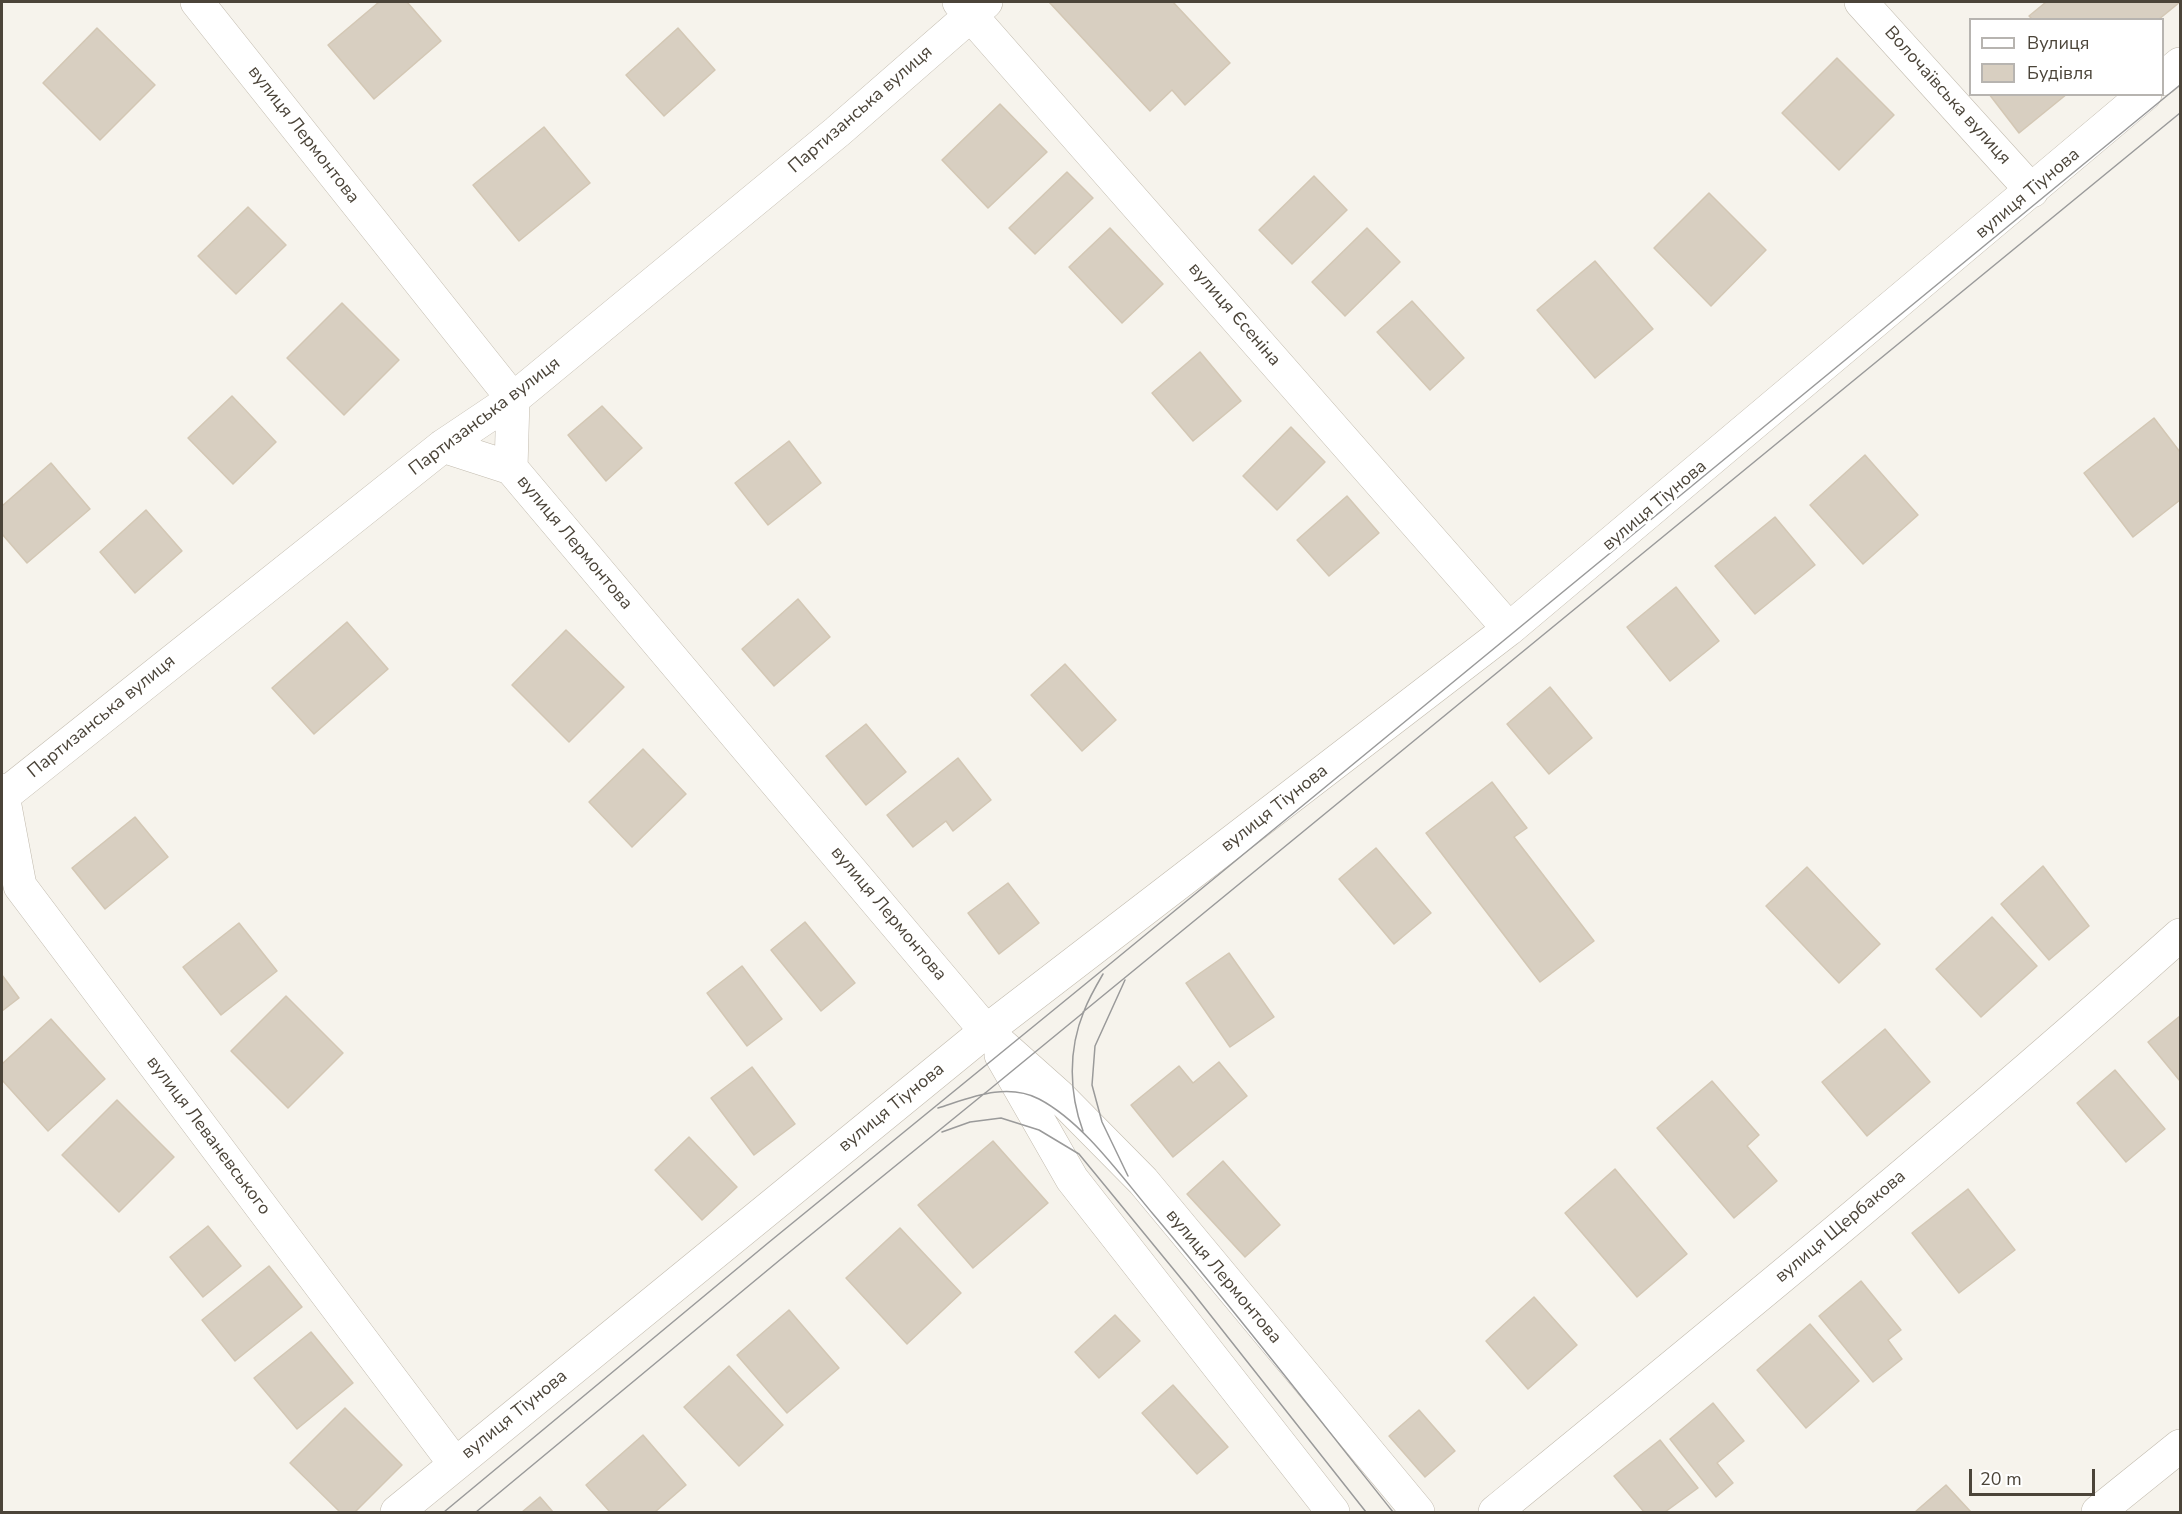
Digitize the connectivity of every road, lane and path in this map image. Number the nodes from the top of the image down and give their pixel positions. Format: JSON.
{"nodes":[{"id":1,"x":197,"y":2,"type":"edge"},
{"id":2,"x":1862,"y":2,"type":"edge"},
{"id":3,"x":972,"y":6,"type":"edge"},
{"id":4,"x":2181,"y":64,"type":"edge"},
{"id":5,"x":2164,"y":79,"type":"edge"},
{"id":6,"x":2143,"y":96,"type":"edge"},
{"id":7,"x":2032,"y":191,"type":"junction"},
{"id":8,"x":513,"y":399,"type":"junction"},
{"id":9,"x":443,"y":446,"type":"junction"},
{"id":10,"x":511,"y":468,"type":"junction"},
{"id":11,"x":1509,"y":628,"type":"junction"},
{"id":12,"x":2,"y":794,"type":"edge"},
{"id":13,"x":2181,"y":935,"type":"edge"},
{"id":14,"x":986,"y":1030,"type":"junction"},
{"id":15,"x":2181,"y":1446,"type":"edge"},
{"id":16,"x":455,"y":1464,"type":"junction"},
{"id":17,"x":397,"y":1512,"type":"edge"},
{"id":18,"x":1333,"y":1512,"type":"edge"},
{"id":19,"x":1418,"y":1512,"type":"edge"},
{"id":20,"x":1495,"y":1512,"type":"edge"},
{"id":21,"x":2098,"y":1512,"type":"edge"}],
"edges":[{"from":1,"to":8,"type":"street","name":"вулиця Лермонтова"},
{"from":2,"to":7,"type":"street","name":"Волочаївська вулиця"},
{"from":3,"to":8,"type":"street","name":"Партизанська вулиця"},
{"from":3,"to":11,"type":"street","name":"вулиця Єсеніна"},
{"from":4,"to":5,"type":"street"},
{"from":6,"to":7,"type":"street","name":"вулиця Тіунова"},
{"from":7,"to":11,"type":"street","name":"вулиця Тіунова"},
{"from":8,"to":9,"type":"street","name":"Партизанська вулиця"},
{"from":8,"to":10,"type":"street","name":"вулиця Лермонтова"},
{"from":9,"to":10,"type":"street"},
{"from":9,"to":12,"type":"street","name":"Партизанська вулиця"},
{"from":10,"to":14,"type":"street","name":"вулиця Лермонтова"},
{"from":11,"to":14,"type":"street","name":"вулиця Тіунова"},
{"from":12,"to":16,"type":"street","name":"вулиця Леваневського"},
{"from":13,"to":20,"type":"street","name":"вулиця Щербакова"},
{"from":14,"to":16,"type":"street","name":"вулиця Тіунова"},
{"from":14,"to":18,"type":"street","name":"вулиця Лермонтова"},
{"from":14,"to":19,"type":"street","name":"вулиця Лермонтова"},
{"from":15,"to":21,"type":"street"},
{"from":16,"to":17,"type":"street","name":"вулиця Тіунова"}]}
